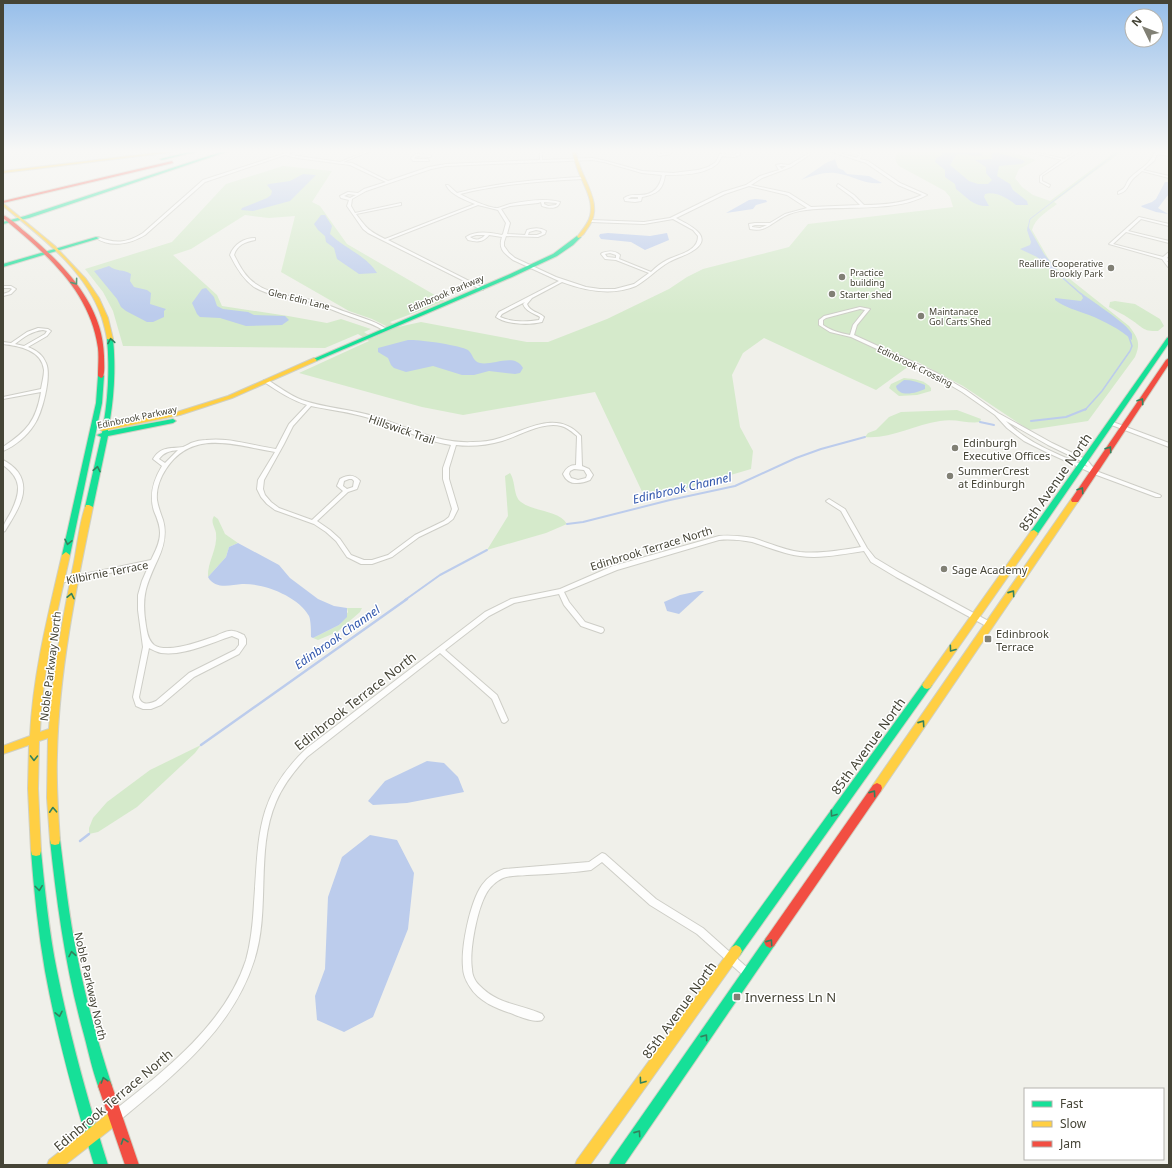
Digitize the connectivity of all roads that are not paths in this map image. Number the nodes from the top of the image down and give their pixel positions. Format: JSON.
{"nodes":[{"id":1,"x":6,"y":207,"type":"edge"},
{"id":2,"x":57,"y":207,"type":"edge"},
{"id":3,"x":175,"y":207,"type":"edge"},
{"id":4,"x":349,"y":207,"type":"edge"},
{"id":5,"x":388,"y":207,"type":"edge"},
{"id":6,"x":472,"y":207,"type":"edge"},
{"id":7,"x":489,"y":207,"type":"edge"},
{"id":8,"x":502,"y":207,"type":"edge"},
{"id":9,"x":594,"y":207,"type":"edge"},
{"id":10,"x":696,"y":207,"type":"edge"},
{"id":11,"x":850,"y":207,"type":"edge"},
{"id":12,"x":810,"y":208,"type":"joint"},
{"id":13,"x":499,"y":209,"type":"junction"},
{"id":14,"x":354,"y":214,"type":"junction"},
{"id":15,"x":3,"y":216,"type":"edge"},
{"id":16,"x":673,"y":218,"type":"junction"},
{"id":17,"x":21,"y":219,"type":"junction"},
{"id":18,"x":591,"y":221,"type":"junction"},
{"id":19,"x":7,"y":222,"type":"edge"},
{"id":20,"x":771,"y":224,"type":"junction"},
{"id":21,"x":1169,"y":225,"type":"edge"},
{"id":22,"x":1126,"y":231,"type":"junction"},
{"id":23,"x":487,"y":235,"type":"junction"},
{"id":24,"x":504,"y":235,"type":"junction"},
{"id":25,"x":526,"y":235,"type":"dead end"},
{"id":26,"x":98,"y":238,"type":"joint"},
{"id":27,"x":254,"y":239,"type":"dead end"},
{"id":28,"x":385,"y":240,"type":"junction"},
{"id":29,"x":1169,"y":242,"type":"edge"},
{"id":30,"x":58,"y":250,"type":"junction"},
{"id":31,"x":49,"y":253,"type":"junction"},
{"id":32,"x":1169,"y":253,"type":"edge"},
{"id":33,"x":617,"y":259,"type":"dead end"},
{"id":34,"x":1164,"y":259,"type":"junction"},
{"id":35,"x":1169,"y":260,"type":"edge"},
{"id":36,"x":3,"y":266,"type":"edge"},
{"id":37,"x":531,"y":266,"type":"junction"},
{"id":38,"x":1169,"y":266,"type":"edge"},
{"id":39,"x":651,"y":272,"type":"junction"},
{"id":40,"x":563,"y":280,"type":"junction"},
{"id":41,"x":3,"y":287,"type":"edge"},
{"id":42,"x":482,"y":289,"type":"junction"},
{"id":43,"x":3,"y":295,"type":"edge"},
{"id":44,"x":530,"y":298,"type":"junction"},
{"id":45,"x":853,"y":310,"type":"junction"},
{"id":46,"x":864,"y":315,"type":"junction"},
{"id":47,"x":384,"y":329,"type":"junction"},
{"id":48,"x":852,"y":336,"type":"junction"},
{"id":49,"x":1169,"y":340,"type":"edge"},
{"id":50,"x":3,"y":343,"type":"edge"},
{"id":51,"x":12,"y":344,"type":"junction"},
{"id":52,"x":25,"y":347,"type":"junction"},
{"id":53,"x":1169,"y":360,"type":"edge"},
{"id":54,"x":266,"y":381,"type":"junction"},
{"id":55,"x":43,"y":390,"type":"junction"},
{"id":56,"x":3,"y":398,"type":"edge"},
{"id":57,"x":310,"y":404,"type":"junction"},
{"id":58,"x":996,"y":414,"type":"junction"},
{"id":59,"x":1111,"y":423,"type":"junction"},
{"id":60,"x":1123,"y":428,"type":"junction"},
{"id":61,"x":104,"y":431,"type":"junction"},
{"id":62,"x":92,"y":434,"type":"junction"},
{"id":63,"x":454,"y":444,"type":"junction"},
{"id":64,"x":1050,"y":444,"type":"junction"},
{"id":65,"x":1169,"y":445,"type":"edge"},
{"id":66,"x":187,"y":448,"type":"junction"},
{"id":67,"x":3,"y":449,"type":"edge"},
{"id":68,"x":1044,"y":449,"type":"junction"},
{"id":69,"x":278,"y":450,"type":"junction"},
{"id":70,"x":3,"y":462,"type":"edge"},
{"id":71,"x":1083,"y":464,"type":"junction"},
{"id":72,"x":165,"y":466,"type":"junction"},
{"id":73,"x":579,"y":467,"type":"dead end"},
{"id":74,"x":1094,"y":471,"type":"junction"},
{"id":75,"x":346,"y":491,"type":"dead end"},
{"id":76,"x":1158,"y":496,"type":"dead end"},
{"id":77,"x":829,"y":501,"type":"dead end"},
{"id":78,"x":313,"y":522,"type":"junction"},
{"id":79,"x":3,"y":530,"type":"edge"},
{"id":80,"x":865,"y":549,"type":"junction"},
{"id":81,"x":154,"y":562,"type":"junction"},
{"id":82,"x":75,"y":578,"type":"junction"},
{"id":83,"x":60,"y":581,"type":"junction"},
{"id":84,"x":561,"y":591,"type":"junction"},
{"id":85,"x":975,"y":618,"type":"junction"},
{"id":86,"x":990,"y":625,"type":"junction"},
{"id":87,"x":601,"y":630,"type":"dead end"},
{"id":88,"x":145,"y":638,"type":"junction"},
{"id":89,"x":441,"y":650,"type":"junction"},
{"id":90,"x":504,"y":720,"type":"dead end"},
{"id":91,"x":52,"y":732,"type":"junction"},
{"id":92,"x":35,"y":738,"type":"junction"},
{"id":93,"x":3,"y":750,"type":"edge"},
{"id":94,"x":730,"y":958,"type":"junction"},
{"id":95,"x":748,"y":974,"type":"junction"},
{"id":96,"x":539,"y":1017,"type":"dead end"},
{"id":97,"x":115,"y":1117,"type":"junction"},
{"id":98,"x":92,"y":1136,"type":"junction"},
{"id":99,"x":54,"y":1165,"type":"edge"},
{"id":100,"x":101,"y":1165,"type":"edge"},
{"id":101,"x":132,"y":1165,"type":"edge"},
{"id":102,"x":582,"y":1165,"type":"edge"},
{"id":103,"x":616,"y":1165,"type":"edge"}],
"edges":[{"from":1,"to":17,"type":"main road","name":"Noble Parkway North"},
{"from":2,"to":17,"type":"main road"},
{"from":3,"to":26,"type":"street"},
{"from":4,"to":14,"type":"street"},
{"from":5,"to":14,"type":"street"},
{"from":6,"to":28,"type":"street"},
{"from":7,"to":13,"type":"street"},
{"from":8,"to":13,"type":"street"},
{"from":9,"to":18,"type":"main road"},
{"from":10,"to":16,"type":"street"},
{"from":11,"to":12,"type":"street"},
{"from":12,"to":20,"type":"street"},
{"from":13,"to":24,"type":"street"},
{"from":14,"to":28,"type":"street"},
{"from":15,"to":19,"type":"main road","name":"Noble Parkway North"},
{"from":16,"to":18,"type":"street"},
{"from":16,"to":39,"type":"street"},
{"from":17,"to":19,"type":"main road"},
{"from":17,"to":30,"type":"main road","name":"Noble Parkway North"},
{"from":18,"to":37,"type":"main road","name":"Edinbrook Parkway"},
{"from":19,"to":31,"type":"main road","name":"Noble Parkway North"},
{"from":20,"to":20,"type":"street"},
{"from":21,"to":22,"type":"street"},
{"from":22,"to":29,"type":"street"},
{"from":22,"to":34,"type":"street"},
{"from":23,"to":23,"type":"street"},
{"from":23,"to":24,"type":"street"},
{"from":24,"to":25,"type":"street"},
{"from":24,"to":37,"type":"street"},
{"from":26,"to":30,"type":"main road"},
{"from":27,"to":47,"type":"street","name":"Glen Edin Lane"},
{"from":28,"to":42,"type":"street"},
{"from":30,"to":31,"type":"main road"},
{"from":61,"to":30,"type":"main road","name":"Noble Parkway North","one_way":true},
{"from":31,"to":36,"type":"main road"},
{"from":31,"to":62,"type":"main road","name":"Noble Parkway North","one_way":true},
{"from":32,"to":34,"type":"street"},
{"from":33,"to":39,"type":"street"},
{"from":34,"to":35,"type":"street"},
{"from":34,"to":38,"type":"street"},
{"from":37,"to":40,"type":"street"},
{"from":37,"to":42,"type":"main road","name":"Edinbrook Parkway"},
{"from":39,"to":40,"type":"street"},
{"from":40,"to":44,"type":"street"},
{"from":41,"to":43,"type":"street"},
{"from":42,"to":47,"type":"main road","name":"Edinbrook Parkway"},
{"from":44,"to":44,"type":"street"},
{"from":45,"to":46,"type":"street"},
{"from":45,"to":46,"type":"street","name":"Edinbrook Crossing"},
{"from":45,"to":48,"type":"street","name":"Edinbrook Crossing"},
{"from":46,"to":48,"type":"street"},
{"from":47,"to":54,"type":"main road","name":"Edinbrook Parkway"},
{"from":48,"to":58,"type":"street","name":"Edinbrook Crossing"},
{"from":49,"to":59,"type":"main road","name":"85th Avenue North"},
{"from":50,"to":51,"type":"street"},
{"from":51,"to":52,"type":"street"},
{"from":51,"to":52,"type":"street"},
{"from":52,"to":55,"type":"street"},
{"from":60,"to":53,"type":"main road","one_way":true},
{"from":54,"to":57,"type":"street","name":"Hillswick Trail"},
{"from":54,"to":61,"type":"main road","name":"Edinbrook Parkway"},
{"from":55,"to":56,"type":"street"},
{"from":55,"to":67,"type":"street"},
{"from":57,"to":63,"type":"street","name":"Hillswick Trail"},
{"from":57,"to":69,"type":"street"},
{"from":58,"to":64,"type":"street","name":"Edinbrook Crossing"},
{"from":58,"to":68,"type":"street","name":"Edinbrook Crossing"},
{"from":59,"to":60,"type":"street"},
{"from":59,"to":71,"type":"main road","name":"85th Avenue North"},
{"from":60,"to":65,"type":"street"},
{"from":74,"to":60,"type":"main road","one_way":true},
{"from":61,"to":62,"type":"main road","name":"Edinbrook Parkway"},
{"from":82,"to":61,"type":"main road","name":"Noble Parkway North","one_way":true},
{"from":62,"to":83,"type":"main road","name":"Noble Parkway North","one_way":true},
{"from":63,"to":73,"type":"street","name":"Hillswick Trail"},
{"from":63,"to":78,"type":"street"},
{"from":64,"to":68,"type":"street"},
{"from":64,"to":71,"type":"street","name":"Edinbrook Crossing"},
{"from":66,"to":69,"type":"street","name":"Kilbirnie Terrace"},
{"from":66,"to":72,"type":"street","name":"Kilbirnie Terrace"},
{"from":66,"to":72,"type":"street"},
{"from":68,"to":71,"type":"street","name":"Edinbrook Crossing"},
{"from":69,"to":78,"type":"street"},
{"from":70,"to":79,"type":"street"},
{"from":71,"to":74,"type":"street"},
{"from":71,"to":85,"type":"main road","name":"85th Avenue North"},
{"from":72,"to":81,"type":"street","name":"Kilbirnie Terrace"},
{"from":74,"to":76,"type":"street"},
{"from":86,"to":74,"type":"main road","one_way":true},
{"from":75,"to":78,"type":"street"},
{"from":77,"to":80,"type":"street"},
{"from":80,"to":84,"type":"street","name":"Edinbrook Terrace North"},
{"from":80,"to":85,"type":"street"},
{"from":81,"to":82,"type":"street","name":"Kilbirnie Terrace"},
{"from":81,"to":88,"type":"street","name":"Kilbirnie Terrace"},
{"from":82,"to":83,"type":"street","name":"Kilbirnie Terrace"},
{"from":91,"to":82,"type":"main road","name":"Noble Parkway North","one_way":true},
{"from":83,"to":92,"type":"main road","name":"Noble Parkway North"},
{"from":84,"to":87,"type":"street"},
{"from":84,"to":89,"type":"street","name":"Edinbrook Terrace North"},
{"from":85,"to":86,"type":"street"},
{"from":85,"to":94,"type":"main road","name":"85th Avenue North","one_way":true},
{"from":95,"to":86,"type":"main road","one_way":true},
{"from":88,"to":88,"type":"street","name":"Kilbirnie Terrace"},
{"from":89,"to":90,"type":"street"},
{"from":89,"to":97,"type":"street","name":"Edinbrook Terrace North"},
{"from":91,"to":92,"type":"main road"},
{"from":97,"to":91,"type":"main road","name":"Noble Parkway North","one_way":true},
{"from":92,"to":93,"type":"main road"},
{"from":92,"to":98,"type":"main road","name":"Noble Parkway North","one_way":true},
{"from":94,"to":95,"type":"street"},
{"from":94,"to":96,"type":"street"},
{"from":94,"to":102,"type":"main road","name":"85th Avenue North","one_way":true},
{"from":103,"to":95,"type":"main road","one_way":true},
{"from":97,"to":98,"type":"main road","name":"Edinbrook Terrace North"},
{"from":101,"to":97,"type":"main road","name":"Noble Parkway North","one_way":true},
{"from":98,"to":99,"type":"main road","name":"Edinbrook Terrace North"},
{"from":98,"to":100,"type":"main road","name":"Noble Parkway North"}]}
